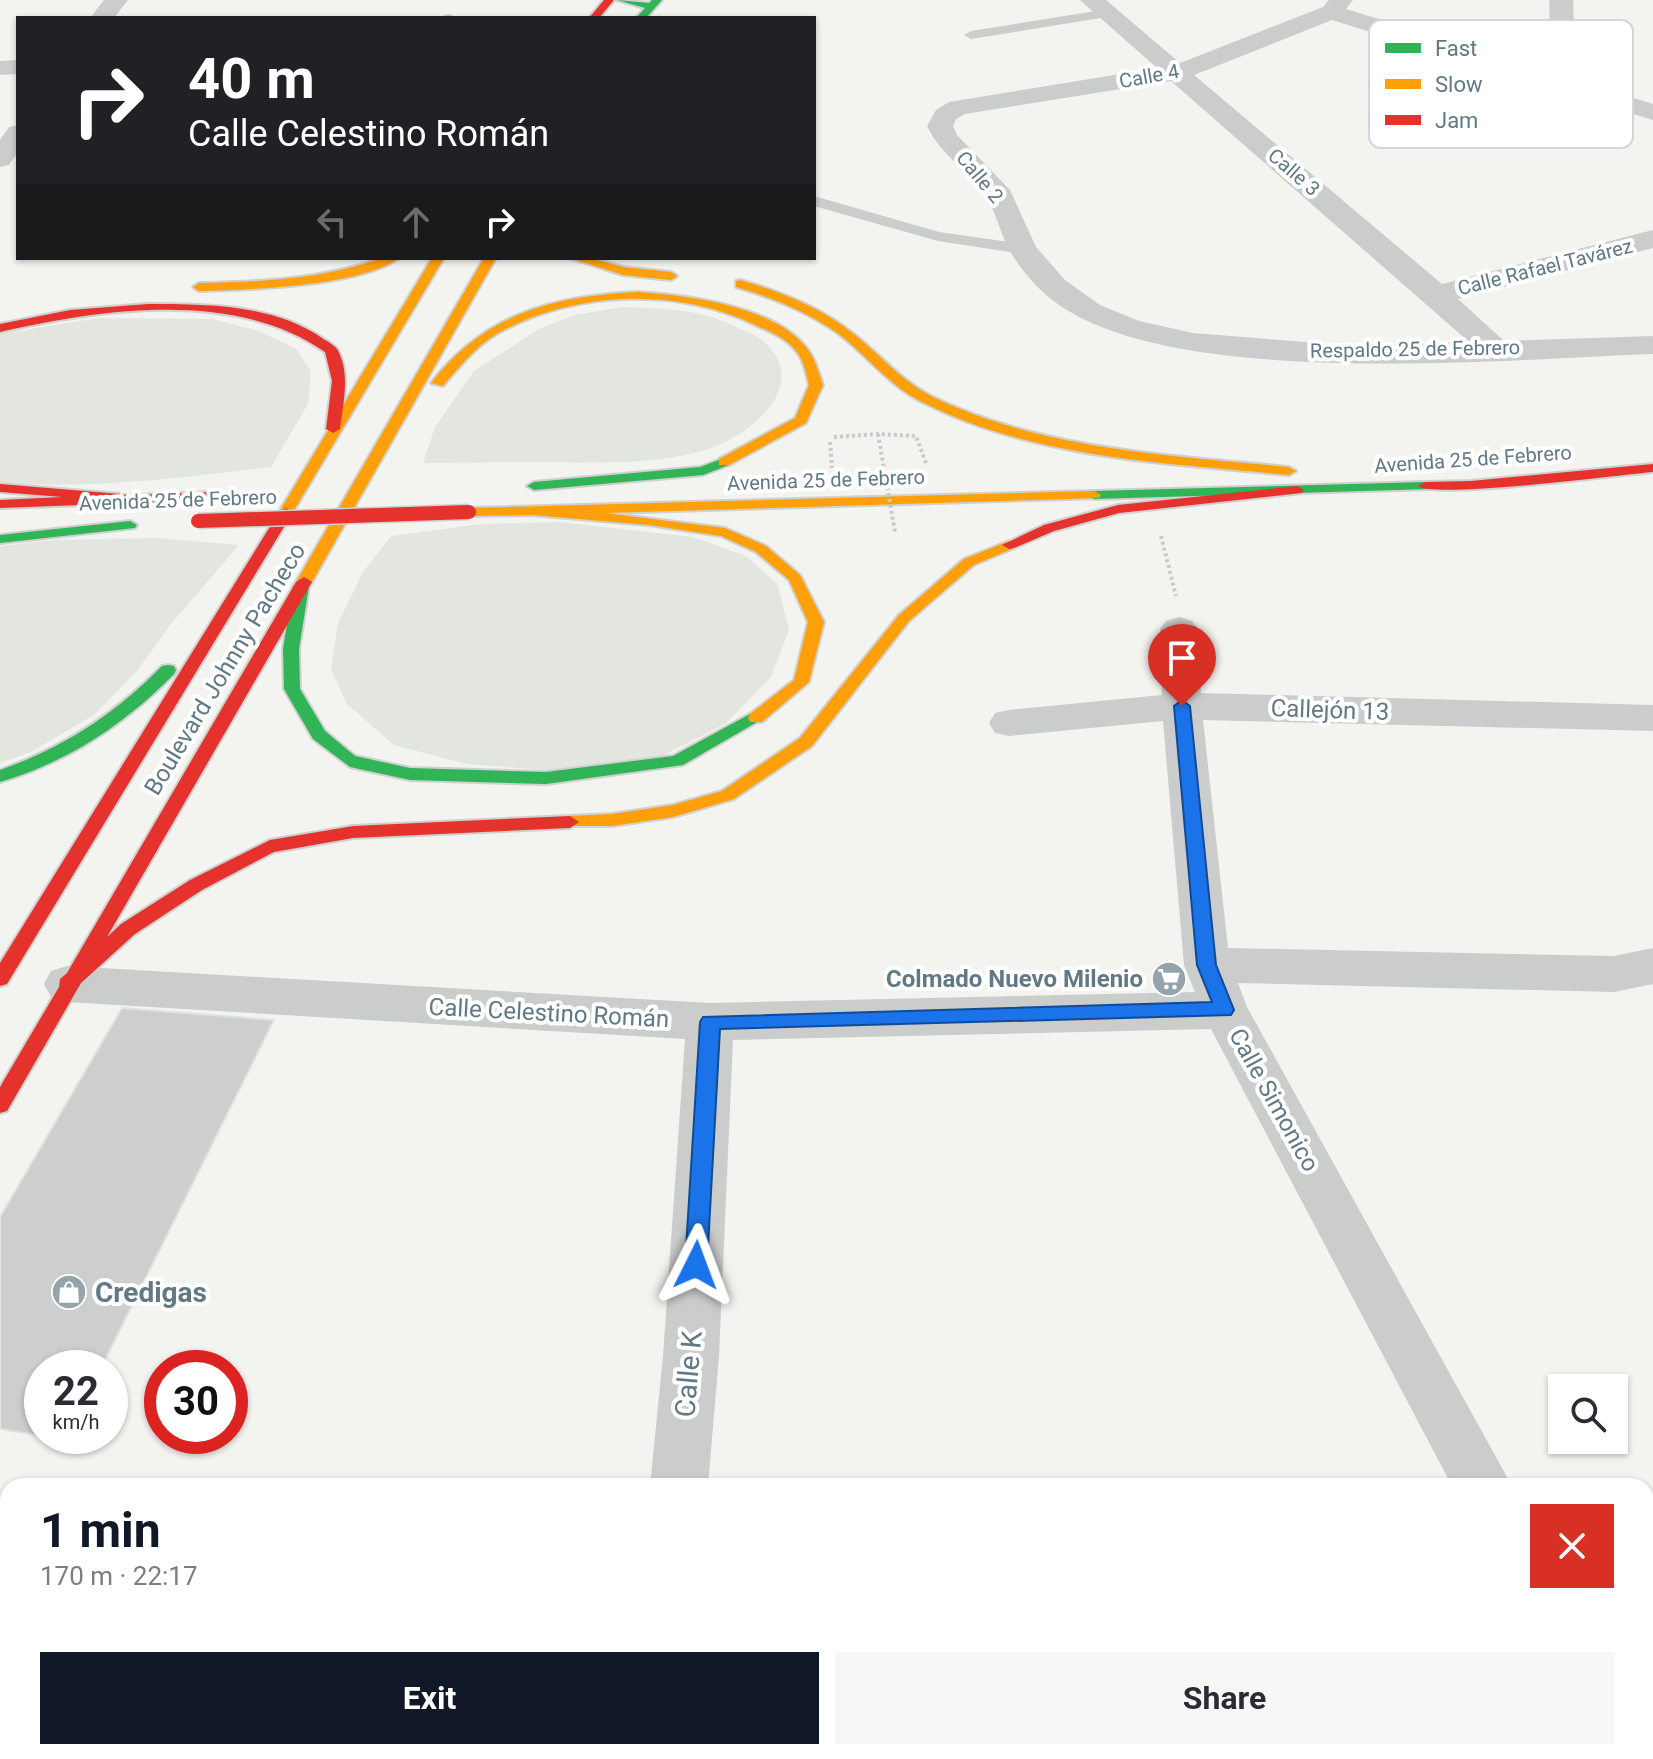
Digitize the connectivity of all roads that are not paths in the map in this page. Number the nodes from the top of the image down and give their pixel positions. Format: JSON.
{"nodes":[{"id":1,"x":116,"y":0,"type":"edge"},
{"id":2,"x":609,"y":0,"type":"edge"},
{"id":3,"x":622,"y":0,"type":"edge"},
{"id":4,"x":1561,"y":0,"type":"edge"},
{"id":5,"x":1336,"y":6,"type":"edge"},
{"id":6,"x":1100,"y":7,"type":"edge"},
{"id":7,"x":650,"y":8,"type":"edge"},
{"id":8,"x":104,"y":16,"type":"edge"},
{"id":9,"x":596,"y":16,"type":"edge"},
{"id":10,"x":1377,"y":20,"type":"edge"},
{"id":11,"x":1562,"y":20,"type":"edge"},
{"id":12,"x":971,"y":35,"type":"dead end"},
{"id":13,"x":1179,"y":72,"type":"junction"},
{"id":14,"x":1633,"y":106,"type":"edge"},
{"id":15,"x":1653,"y":112,"type":"edge"},
{"id":16,"x":945,"y":115,"type":"joint"},
{"id":17,"x":16,"y":136,"type":"edge"},
{"id":18,"x":0,"y":159,"type":"edge"},
{"id":19,"x":816,"y":202,"type":"edge"},
{"id":20,"x":1653,"y":239,"type":"edge"},
{"id":21,"x":1023,"y":249,"type":"junction"},
{"id":22,"x":388,"y":260,"type":"edge"},
{"id":23,"x":437,"y":260,"type":"edge"},
{"id":24,"x":489,"y":260,"type":"edge"},
{"id":25,"x":583,"y":260,"type":"edge"},
{"id":26,"x":696,"y":279,"type":"dead end"},
{"id":27,"x":726,"y":283,"type":"dead end"},
{"id":28,"x":176,"y":287,"type":"dead end"},
{"id":29,"x":1436,"y":295,"type":"junction"},
{"id":30,"x":0,"y":328,"type":"edge"},
{"id":31,"x":1130,"y":328,"type":"joint"},
{"id":32,"x":1653,"y":345,"type":"edge"},
{"id":33,"x":1494,"y":348,"type":"junction"},
{"id":34,"x":389,"y":440,"type":"junction"},
{"id":35,"x":332,"y":441,"type":"junction"},
{"id":36,"x":1653,"y":467,"type":"edge"},
{"id":37,"x":1366,"y":469,"type":"dead end"},
{"id":38,"x":1134,"y":474,"type":"dead end"},
{"id":39,"x":723,"y":482,"type":"dead end"},
{"id":40,"x":0,"y":488,"type":"edge"},
{"id":41,"x":1297,"y":490,"type":"junction"},
{"id":42,"x":371,"y":491,"type":"dead end"},
{"id":43,"x":277,"y":494,"type":"dead end"},
{"id":44,"x":222,"y":496,"type":"dead end"},
{"id":45,"x":145,"y":500,"type":"junction"},
{"id":46,"x":0,"y":504,"type":"edge"},
{"id":47,"x":529,"y":510,"type":"junction"},
{"id":48,"x":191,"y":521,"type":"dead end"},
{"id":49,"x":0,"y":529,"type":"edge"},
{"id":50,"x":0,"y":539,"type":"edge"},
{"id":51,"x":242,"y":582,"type":"junction"},
{"id":52,"x":301,"y":586,"type":"junction"},
{"id":53,"x":1179,"y":629,"type":"road end"},
{"id":54,"x":1182,"y":706,"type":"junction"},
{"id":55,"x":1653,"y":718,"type":"edge"},
{"id":56,"x":1009,"y":723,"type":"dead end"},
{"id":57,"x":0,"y":776,"type":"edge"},
{"id":58,"x":1640,"y":976,"type":"edge"},
{"id":59,"x":0,"y":979,"type":"edge"},
{"id":60,"x":67,"y":984,"type":"junction"},
{"id":61,"x":1216,"y":987,"type":"junction"},
{"id":62,"x":710,"y":1022,"type":"junction"},
{"id":63,"x":0,"y":1105,"type":"edge"},
{"id":64,"x":680,"y":1478,"type":"edge"},
{"id":65,"x":1479,"y":1478,"type":"edge"}],
"edges":[{"from":1,"to":8,"type":"street"},
{"from":2,"to":9,"type":"main road"},
{"from":3,"to":7,"type":"main road"},
{"from":4,"to":11,"type":"street"},
{"from":5,"to":10,"type":"street"},
{"from":5,"to":13,"type":"street","name":"Calle 4"},
{"from":6,"to":12,"type":"lane"},
{"from":6,"to":13,"type":"street","name":"Calle 3"},
{"from":13,"to":16,"type":"street","name":"Calle 4"},
{"from":13,"to":29,"type":"street","name":"Calle 3"},
{"from":14,"to":15,"type":"street"},
{"from":16,"to":21,"type":"street","name":"Calle 2"},
{"from":17,"to":18,"type":"street"},
{"from":19,"to":21,"type":"lane"},
{"from":20,"to":29,"type":"street","name":"Calle Rafael Tavárez"},
{"from":21,"to":31,"type":"street","name":"Calle 2"},
{"from":22,"to":28,"type":"main road"},
{"from":23,"to":35,"type":"main road","name":"Boulevard Johnny Pacheco"},
{"from":24,"to":34,"type":"main road","name":"Boulevard Johnny Pacheco"},
{"from":25,"to":26,"type":"main road"},
{"from":27,"to":38,"type":"main road"},
{"from":29,"to":33,"type":"street","name":"Calle 3"},
{"from":30,"to":35,"type":"main road"},
{"from":31,"to":33,"type":"street","name":"Respaldo 25 de Febrero"},
{"from":32,"to":33,"type":"street","name":"Respaldo 25 de Febrero"},
{"from":34,"to":39,"type":"main road","name":"Avenida 25 de Febrero"},
{"from":34,"to":52,"type":"main road","name":"Boulevard Johnny Pacheco"},
{"from":35,"to":51,"type":"main road","name":"Boulevard Johnny Pacheco"},
{"from":36,"to":37,"type":"main road","name":"Avenida 25 de Febrero"},
{"from":36,"to":41,"type":"main road","name":"Avenida 25 de Febrero"},
{"from":40,"to":45,"type":"main road"},
{"from":41,"to":47,"type":"main road","name":"Avenida 25 de Febrero"},
{"from":41,"to":60,"type":"main road"},
{"from":42,"to":43,"type":"main road","name":"Avenida 25 de Febrero"},
{"from":44,"to":45,"type":"main road","name":"Avenida 25 de Febrero"},
{"from":45,"to":46,"type":"main road","name":"Avenida 25 de Febrero"},
{"from":47,"to":48,"type":"main road","name":"Avenida 25 de Febrero","bridge":true},
{"from":47,"to":52,"type":"main road"},
{"from":49,"to":50,"type":"main road","name":"Avenida 25 de Febrero"},
{"from":51,"to":57,"type":"main road"},
{"from":51,"to":59,"type":"main road","name":"Boulevard Johnny Pacheco"},
{"from":52,"to":60,"type":"main road","name":"Boulevard Johnny Pacheco"},
{"from":53,"to":54,"type":"street","name":"Calle Simonico"},
{"from":54,"to":55,"type":"street","name":"Callejón 13"},
{"from":54,"to":56,"type":"street","name":"Callejón 13"},
{"from":54,"to":61,"type":"street","name":"Calle Simonico"},
{"from":58,"to":61,"type":"street","name":"Calle Celestino Román"},
{"from":60,"to":62,"type":"street","name":"Calle Celestino Román"},
{"from":60,"to":63,"type":"main road","name":"Boulevard Johnny Pacheco"},
{"from":61,"to":62,"type":"street","name":"Calle Celestino Román"},
{"from":61,"to":65,"type":"street","name":"Calle Simonico"},
{"from":62,"to":64,"type":"street","name":"Calle K"}]}
